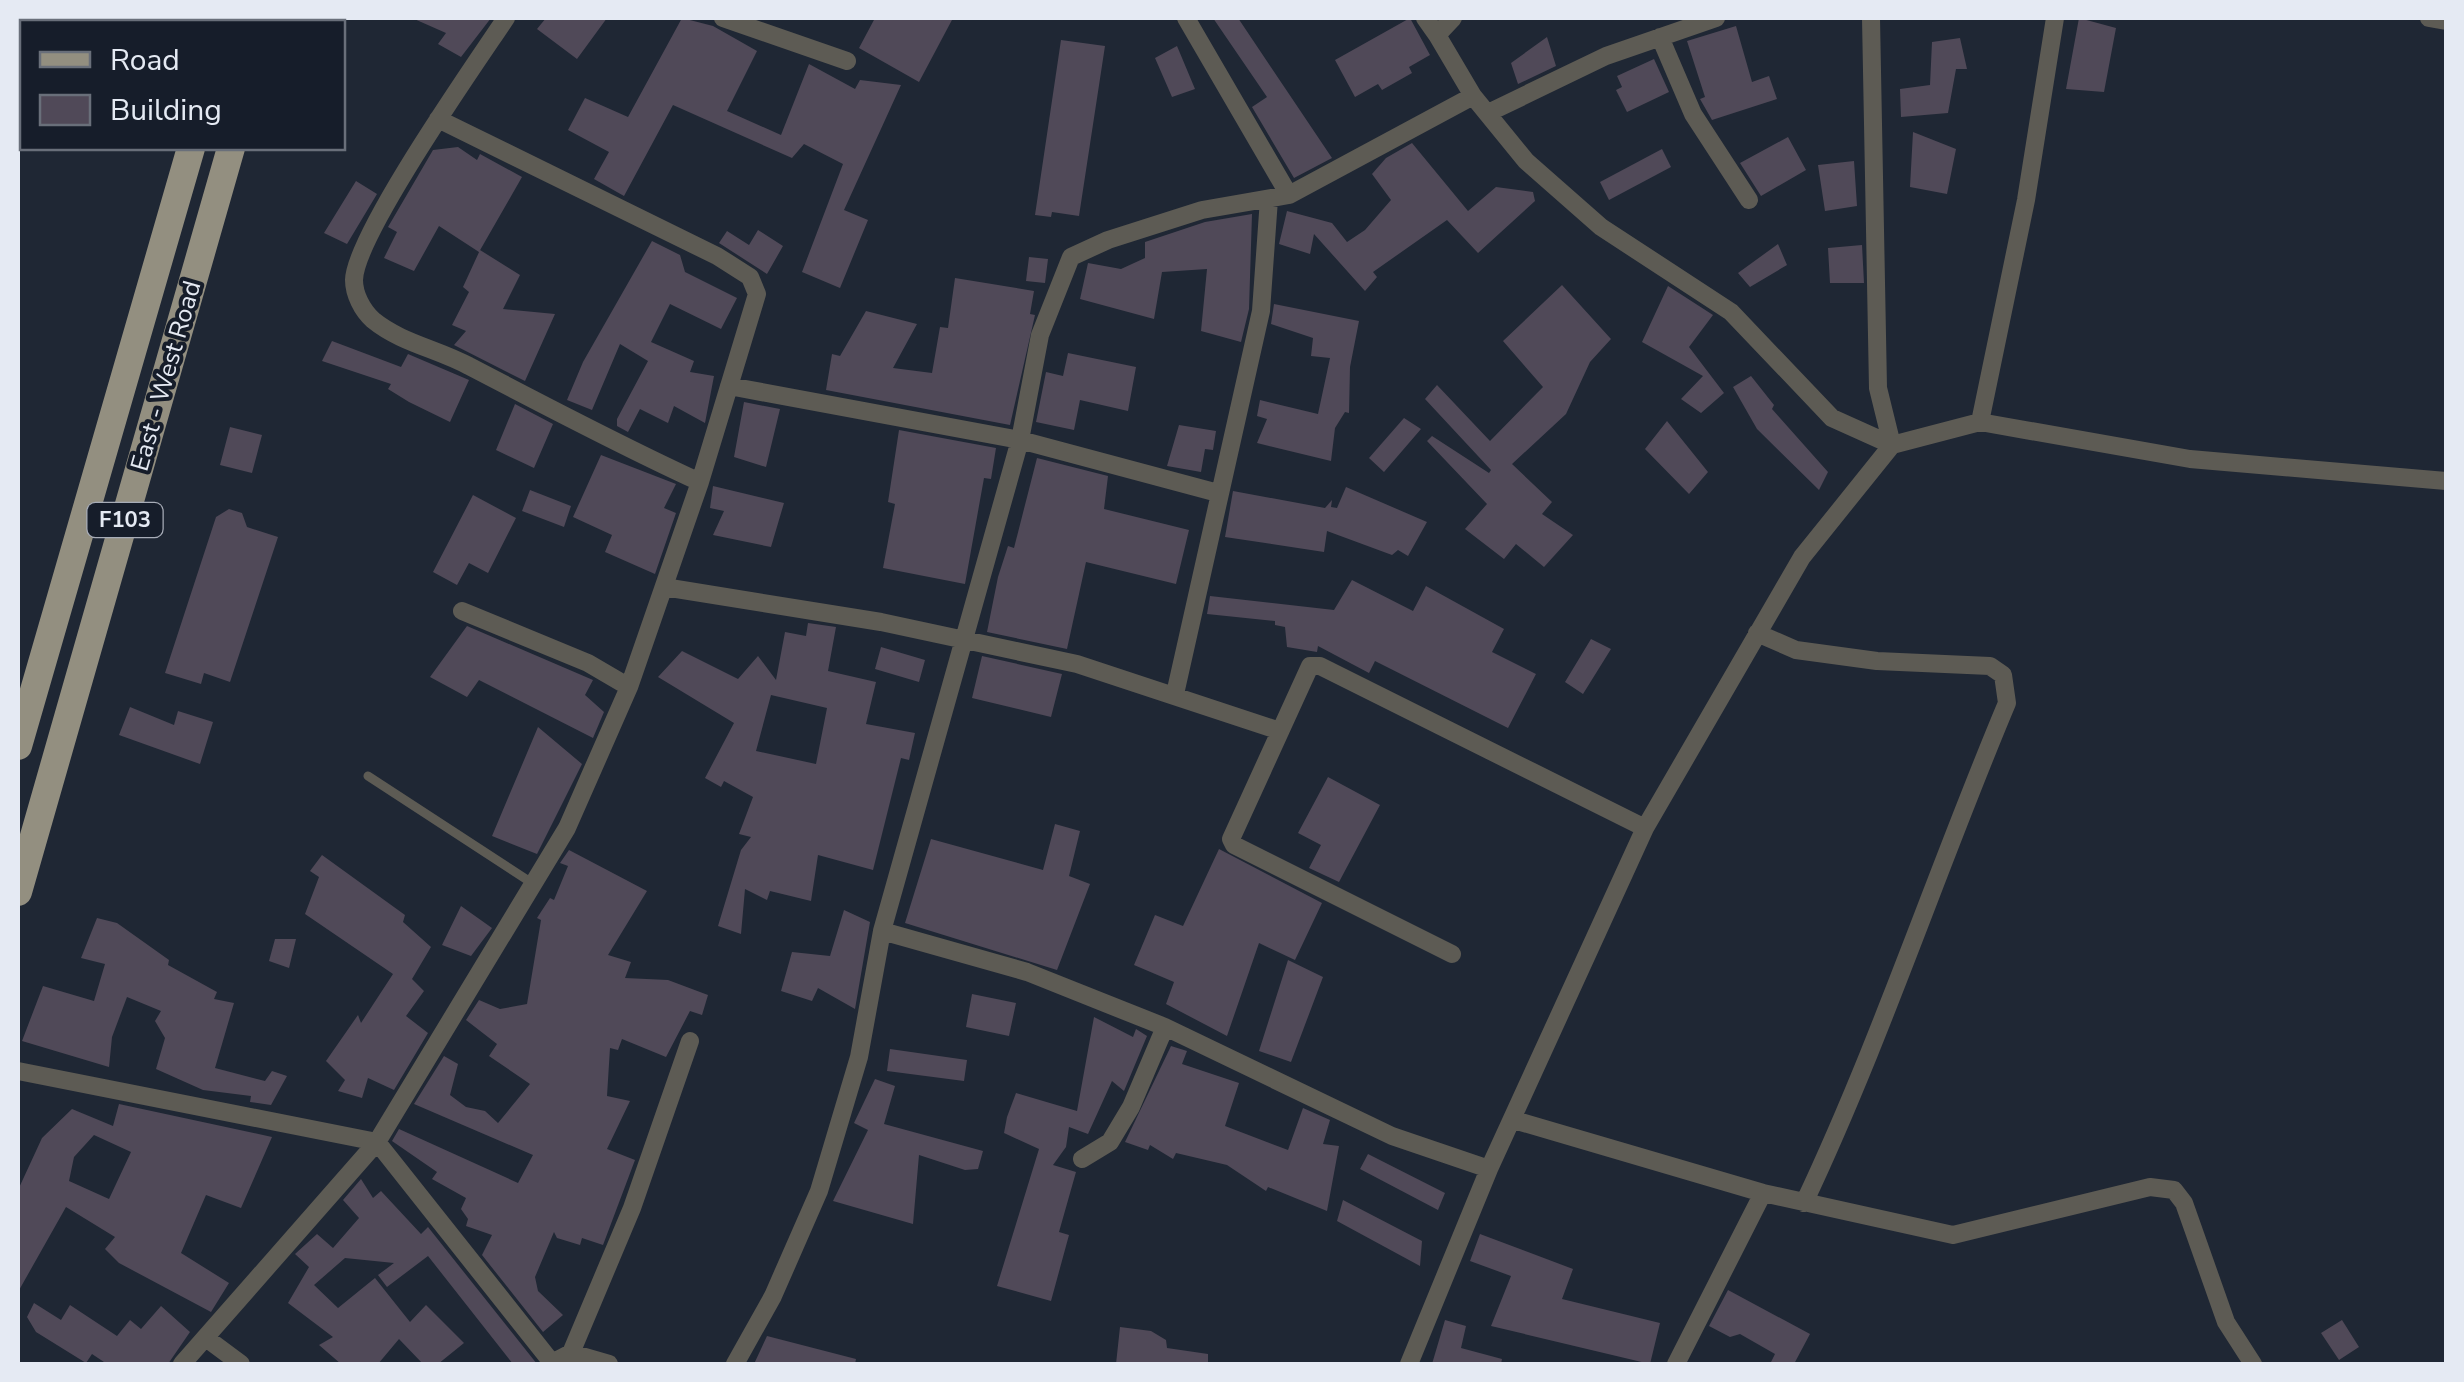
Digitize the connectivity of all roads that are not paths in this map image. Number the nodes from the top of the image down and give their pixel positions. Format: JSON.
{"nodes":[{"id":1,"x":506,"y":18,"type":"edge"},
{"id":2,"x":723,"y":18,"type":"edge"},
{"id":3,"x":1186,"y":18,"type":"edge"},
{"id":4,"x":1426,"y":18,"type":"edge"},
{"id":5,"x":1453,"y":18,"type":"edge"},
{"id":6,"x":1716,"y":18,"type":"edge"},
{"id":7,"x":1871,"y":18,"type":"edge"},
{"id":8,"x":2055,"y":18,"type":"edge"},
{"id":9,"x":2429,"y":18,"type":"edge"},
{"id":10,"x":2446,"y":21,"type":"edge"},
{"id":11,"x":1437,"y":35,"type":"junction"},
{"id":12,"x":1660,"y":37,"type":"junction"},
{"id":13,"x":847,"y":61,"type":"dead end"},
{"id":14,"x":1473,"y":96,"type":"junction"},
{"id":15,"x":1488,"y":113,"type":"junction"},
{"id":16,"x":438,"y":119,"type":"junction"},
{"id":17,"x":190,"y":150,"type":"edge"},
{"id":18,"x":230,"y":150,"type":"edge"},
{"id":19,"x":1289,"y":196,"type":"junction"},
{"id":20,"x":1269,"y":199,"type":"junction"},
{"id":21,"x":1748,"y":200,"type":"dead end"},
{"id":22,"x":729,"y":386,"type":"junction"},
{"id":23,"x":1980,"y":422,"type":"junction"},
{"id":24,"x":1020,"y":440,"type":"junction"},
{"id":25,"x":1892,"y":445,"type":"junction"},
{"id":26,"x":2446,"y":480,"type":"edge"},
{"id":27,"x":700,"y":482,"type":"junction"},
{"id":28,"x":1218,"y":492,"type":"junction"},
{"id":29,"x":664,"y":587,"type":"junction"},
{"id":30,"x":462,"y":612,"type":"dead end"},
{"id":31,"x":1758,"y":633,"type":"junction"},
{"id":32,"x":966,"y":640,"type":"junction"},
{"id":33,"x":629,"y":687,"type":"junction"},
{"id":34,"x":1175,"y":694,"type":"junction"},
{"id":35,"x":1280,"y":731,"type":"junction"},
{"id":36,"x":19,"y":732,"type":"edge"},
{"id":37,"x":368,"y":776,"type":"dead end"},
{"id":38,"x":1645,"y":828,"type":"junction"},
{"id":39,"x":534,"y":884,"type":"junction"},
{"id":40,"x":18,"y":892,"type":"edge"},
{"id":41,"x":882,"y":931,"type":"junction"},
{"id":42,"x":1452,"y":954,"type":"dead end"},
{"id":43,"x":1165,"y":1026,"type":"junction"},
{"id":44,"x":690,"y":1041,"type":"dead end"},
{"id":45,"x":18,"y":1071,"type":"edge"},
{"id":46,"x":1514,"y":1120,"type":"junction"},
{"id":47,"x":377,"y":1142,"type":"junction"},
{"id":48,"x":1082,"y":1158,"type":"dead end"},
{"id":49,"x":1489,"y":1170,"type":"junction"},
{"id":50,"x":1763,"y":1194,"type":"junction"},
{"id":51,"x":1804,"y":1202,"type":"junction"},
{"id":52,"x":206,"y":1338,"type":"junction"},
{"id":53,"x":571,"y":1353,"type":"junction"},
{"id":54,"x":182,"y":1364,"type":"edge"},
{"id":55,"x":242,"y":1364,"type":"edge"},
{"id":56,"x":552,"y":1364,"type":"edge"},
{"id":57,"x":609,"y":1364,"type":"edge"},
{"id":58,"x":736,"y":1364,"type":"edge"},
{"id":59,"x":1408,"y":1364,"type":"edge"},
{"id":60,"x":1676,"y":1364,"type":"edge"},
{"id":61,"x":2253,"y":1364,"type":"edge"}],
"edges":[{"from":1,"to":16,"type":"street"},
{"from":2,"to":13,"type":"street"},
{"from":3,"to":19,"type":"street"},
{"from":4,"to":11,"type":"street"},
{"from":5,"to":11,"type":"street"},
{"from":6,"to":12,"type":"street"},
{"from":7,"to":25,"type":"street"},
{"from":8,"to":23,"type":"street"},
{"from":9,"to":10,"type":"street"},
{"from":11,"to":14,"type":"street"},
{"from":12,"to":15,"type":"street"},
{"from":12,"to":21,"type":"street"},
{"from":14,"to":15,"type":"street"},
{"from":14,"to":19,"type":"street"},
{"from":15,"to":25,"type":"street"},
{"from":16,"to":22,"type":"street"},
{"from":16,"to":27,"type":"street"},
{"from":17,"to":36,"type":"main road","name":"East - West Road","number":"F103"},
{"from":18,"to":40,"type":"main road","name":"East - West Road","number":"F103"},
{"from":19,"to":20,"type":"street"},
{"from":20,"to":24,"type":"street"},
{"from":20,"to":28,"type":"street"},
{"from":22,"to":24,"type":"street"},
{"from":22,"to":27,"type":"street"},
{"from":23,"to":25,"type":"street"},
{"from":23,"to":26,"type":"street"},
{"from":24,"to":28,"type":"street"},
{"from":24,"to":32,"type":"street"},
{"from":25,"to":31,"type":"street"},
{"from":27,"to":29,"type":"street"},
{"from":28,"to":34,"type":"street"},
{"from":29,"to":32,"type":"street"},
{"from":29,"to":33,"type":"street"},
{"from":30,"to":33,"type":"street"},
{"from":31,"to":38,"type":"street"},
{"from":31,"to":51,"type":"street"},
{"from":32,"to":34,"type":"street"},
{"from":32,"to":41,"type":"street"},
{"from":33,"to":39,"type":"street"},
{"from":34,"to":35,"type":"street"},
{"from":35,"to":38,"type":"street"},
{"from":35,"to":42,"type":"street"},
{"from":37,"to":39,"type":"lane"},
{"from":38,"to":46,"type":"street"},
{"from":39,"to":47,"type":"street"},
{"from":41,"to":43,"type":"street"},
{"from":41,"to":58,"type":"street"},
{"from":43,"to":48,"type":"street"},
{"from":43,"to":49,"type":"street"},
{"from":44,"to":53,"type":"street"},
{"from":45,"to":47,"type":"street"},
{"from":46,"to":49,"type":"street"},
{"from":46,"to":50,"type":"street"},
{"from":47,"to":52,"type":"street"},
{"from":47,"to":56,"type":"street"},
{"from":49,"to":59,"type":"street"},
{"from":50,"to":51,"type":"street"},
{"from":50,"to":60,"type":"street"},
{"from":51,"to":61,"type":"street"},
{"from":52,"to":54,"type":"street"},
{"from":52,"to":55,"type":"street"},
{"from":53,"to":56,"type":"street"},
{"from":53,"to":57,"type":"street"}]}
